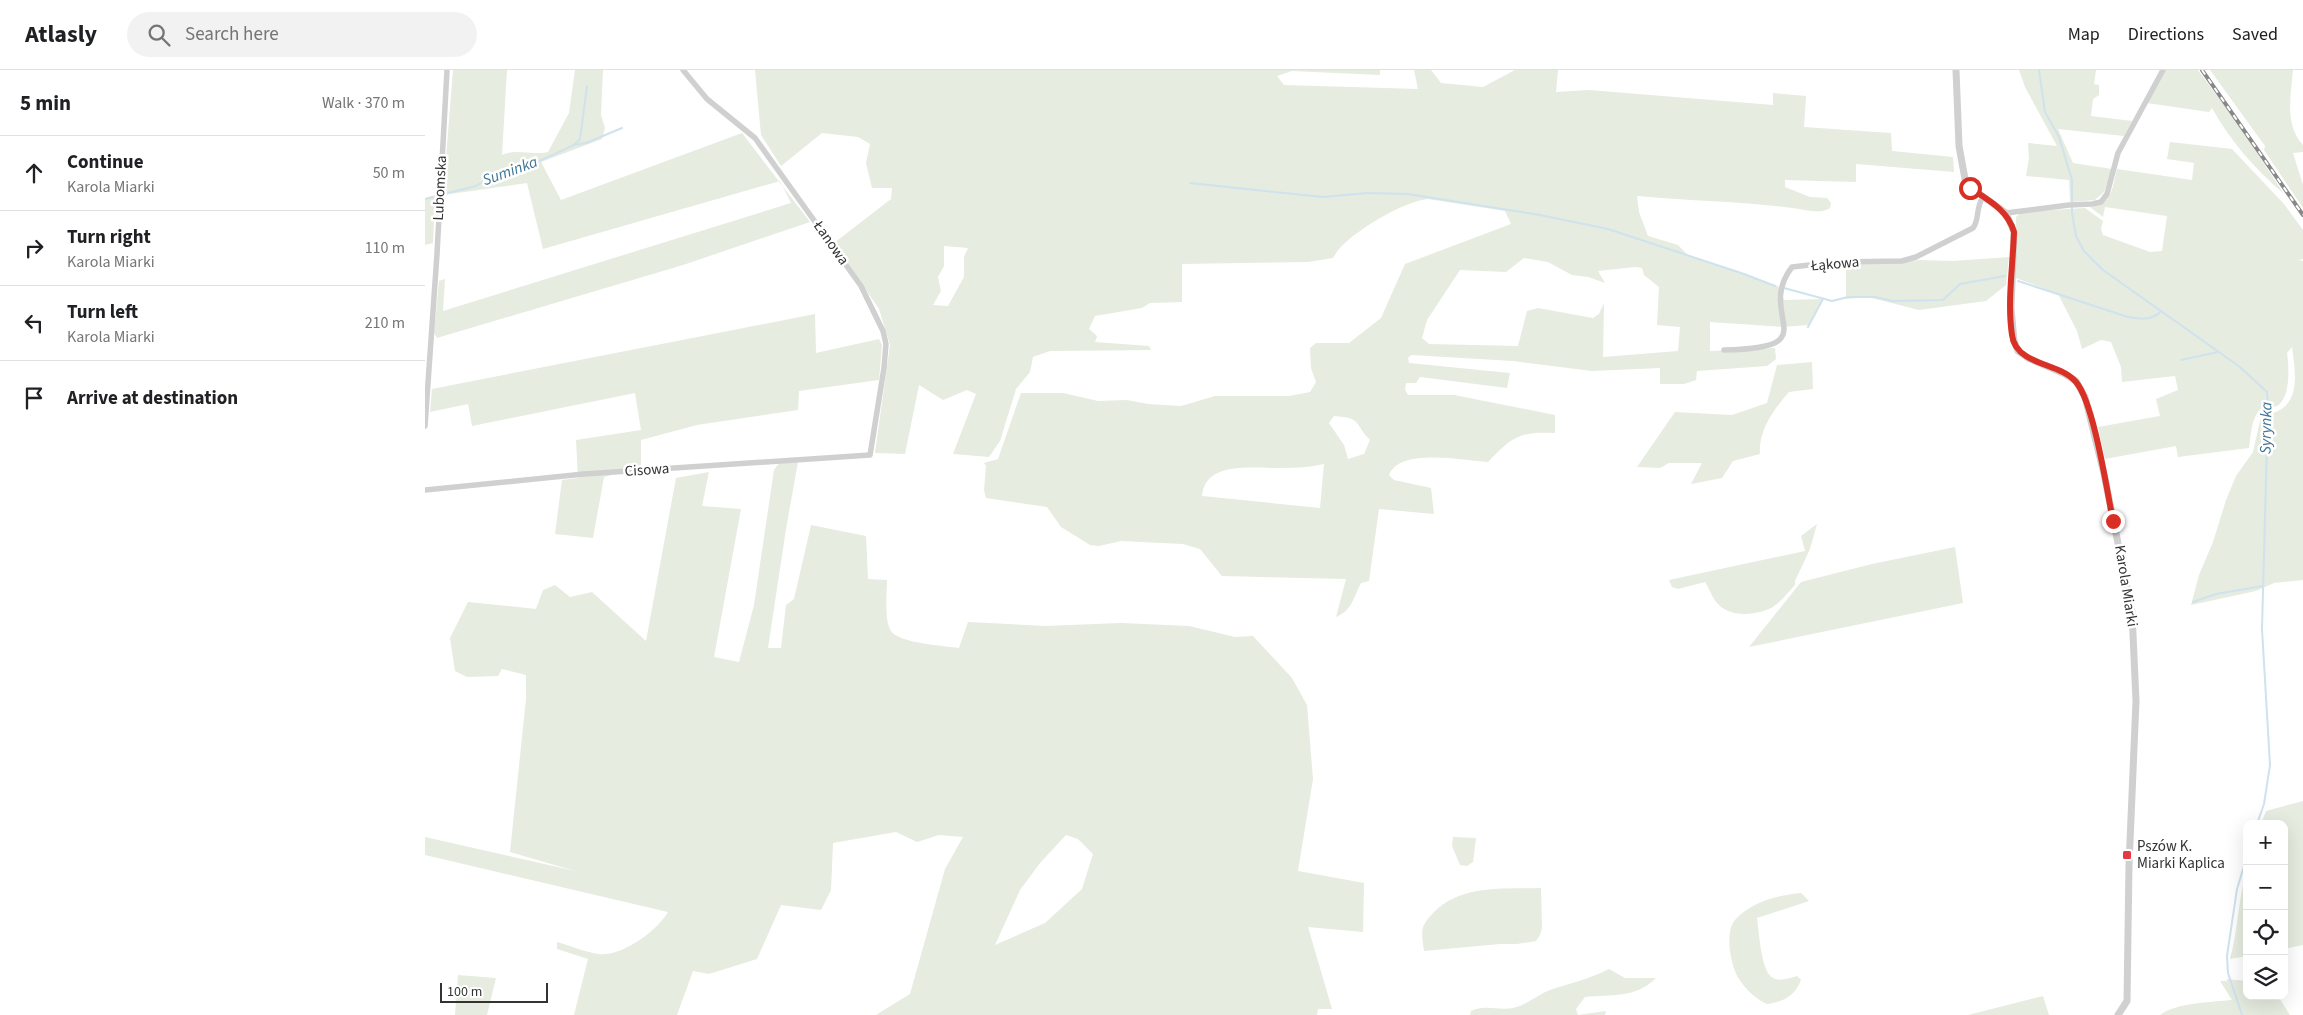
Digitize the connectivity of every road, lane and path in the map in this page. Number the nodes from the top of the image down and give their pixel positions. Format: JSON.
{"nodes":[{"id":1,"x":447,"y":70,"type":"edge"},
{"id":2,"x":683,"y":70,"type":"edge"},
{"id":3,"x":1956,"y":70,"type":"edge"},
{"id":4,"x":2163,"y":70,"type":"edge"},
{"id":5,"x":1983,"y":197,"type":"junction"},
{"id":6,"x":2005,"y":213,"type":"junction"},
{"id":7,"x":1724,"y":350,"type":"dead end"},
{"id":8,"x":425,"y":426,"type":"edge"},
{"id":9,"x":870,"y":455,"type":"joint"},
{"id":10,"x":425,"y":490,"type":"edge"},
{"id":11,"x":2118,"y":1015,"type":"edge"}],
"edges":[{"from":1,"to":8,"type":"street","name":"Lubomska"},
{"from":2,"to":9,"type":"street","name":"Łanowa"},
{"from":3,"to":5,"type":"street"},
{"from":4,"to":6,"type":"street"},
{"from":5,"to":6,"type":"street"},
{"from":5,"to":7,"type":"street","name":"Łąkowa"},
{"from":6,"to":11,"type":"street","name":"Karola Miarki"},
{"from":9,"to":10,"type":"street","name":"Cisowa"}]}
